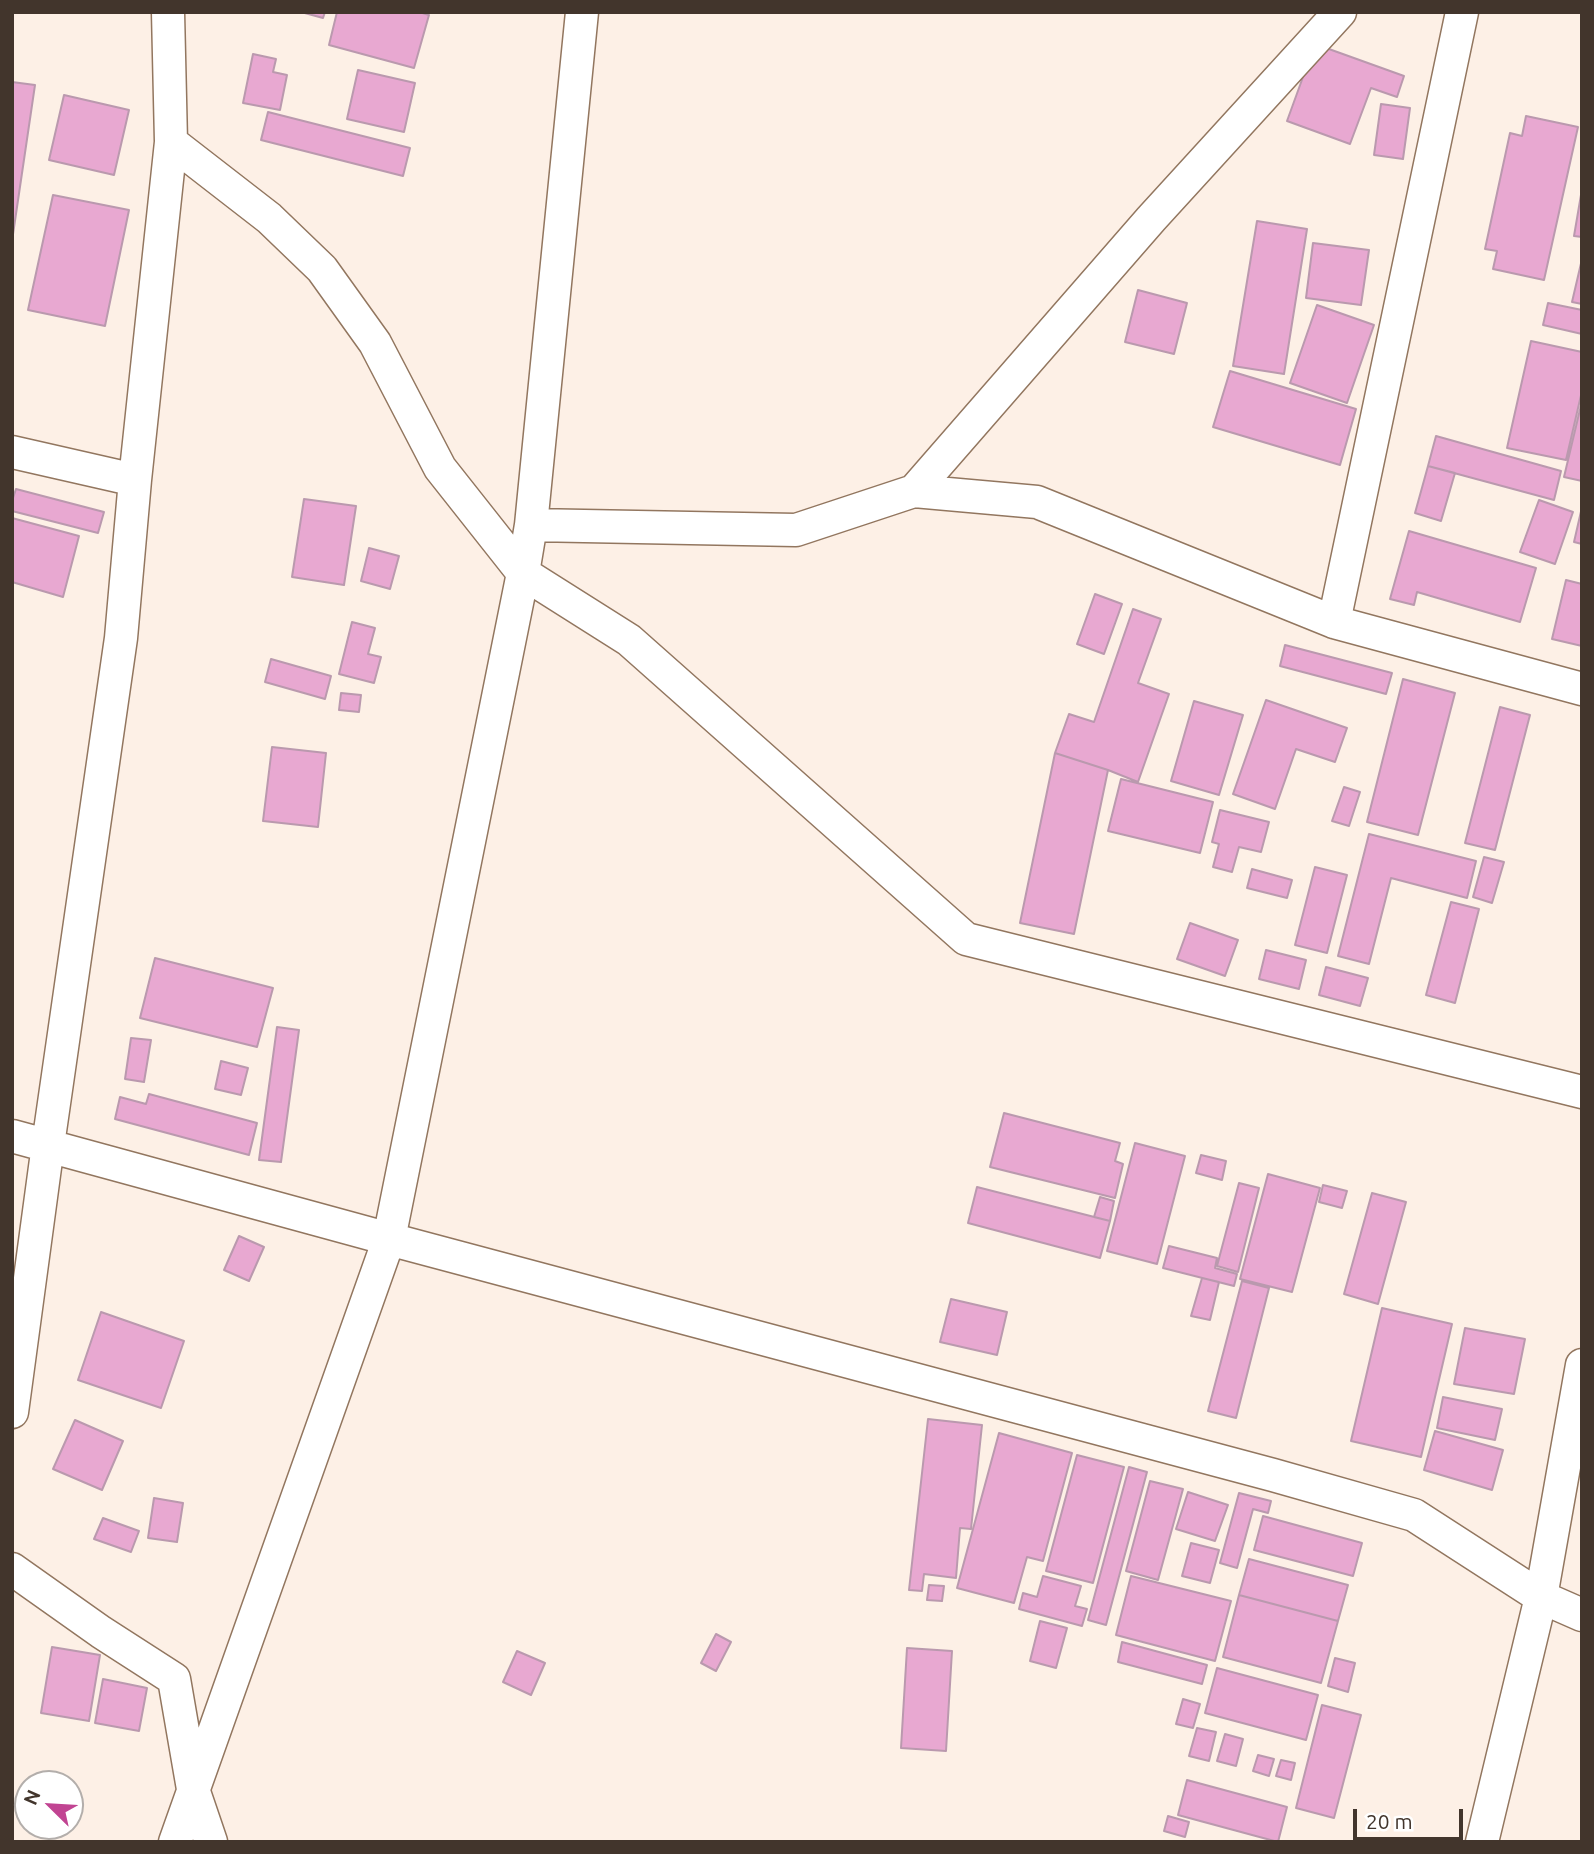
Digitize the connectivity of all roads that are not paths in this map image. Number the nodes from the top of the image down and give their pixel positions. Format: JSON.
{"nodes":[{"id":1,"x":168,"y":12,"type":"edge"},
{"id":2,"x":582,"y":12,"type":"edge"},
{"id":3,"x":1340,"y":12,"type":"edge"},
{"id":4,"x":1462,"y":12,"type":"edge"},
{"id":5,"x":171,"y":142,"type":"junction"},
{"id":6,"x":12,"y":452,"type":"edge"},
{"id":7,"x":135,"y":480,"type":"junction"},
{"id":8,"x":914,"y":491,"type":"junction"},
{"id":9,"x":531,"y":525,"type":"junction"},
{"id":10,"x":523,"y":573,"type":"junction"},
{"id":11,"x":1334,"y":622,"type":"junction"},
{"id":12,"x":1582,"y":689,"type":"edge"},
{"id":13,"x":1582,"y":1092,"type":"edge"},
{"id":14,"x":12,"y":1136,"type":"edge"},
{"id":15,"x":48,"y":1145,"type":"junction"},
{"id":16,"x":388,"y":1239,"type":"junction"},
{"id":17,"x":1582,"y":1365,"type":"edge"},
{"id":18,"x":12,"y":1412,"type":"edge"},
{"id":19,"x":12,"y":1569,"type":"edge"},
{"id":20,"x":1541,"y":1597,"type":"junction"},
{"id":21,"x":1582,"y":1615,"type":"edge"},
{"id":22,"x":193,"y":1788,"type":"junction"},
{"id":23,"x":175,"y":1842,"type":"edge"},
{"id":24,"x":211,"y":1842,"type":"edge"},
{"id":25,"x":1482,"y":1842,"type":"edge"}],
"edges":[{"from":1,"to":5,"type":"street"},
{"from":2,"to":9,"type":"street"},
{"from":3,"to":8,"type":"street"},
{"from":4,"to":11,"type":"street"},
{"from":5,"to":7,"type":"street"},
{"from":5,"to":10,"type":"street"},
{"from":6,"to":7,"type":"street"},
{"from":7,"to":15,"type":"street"},
{"from":8,"to":9,"type":"street"},
{"from":8,"to":11,"type":"street"},
{"from":9,"to":10,"type":"street"},
{"from":10,"to":13,"type":"street"},
{"from":10,"to":16,"type":"street"},
{"from":11,"to":12,"type":"street"},
{"from":14,"to":15,"type":"street"},
{"from":15,"to":16,"type":"street"},
{"from":15,"to":18,"type":"street"},
{"from":16,"to":20,"type":"street"},
{"from":16,"to":22,"type":"street"},
{"from":17,"to":20,"type":"street"},
{"from":19,"to":22,"type":"street"},
{"from":20,"to":21,"type":"street"},
{"from":20,"to":25,"type":"street"},
{"from":22,"to":23,"type":"street"},
{"from":22,"to":24,"type":"street"}]}
